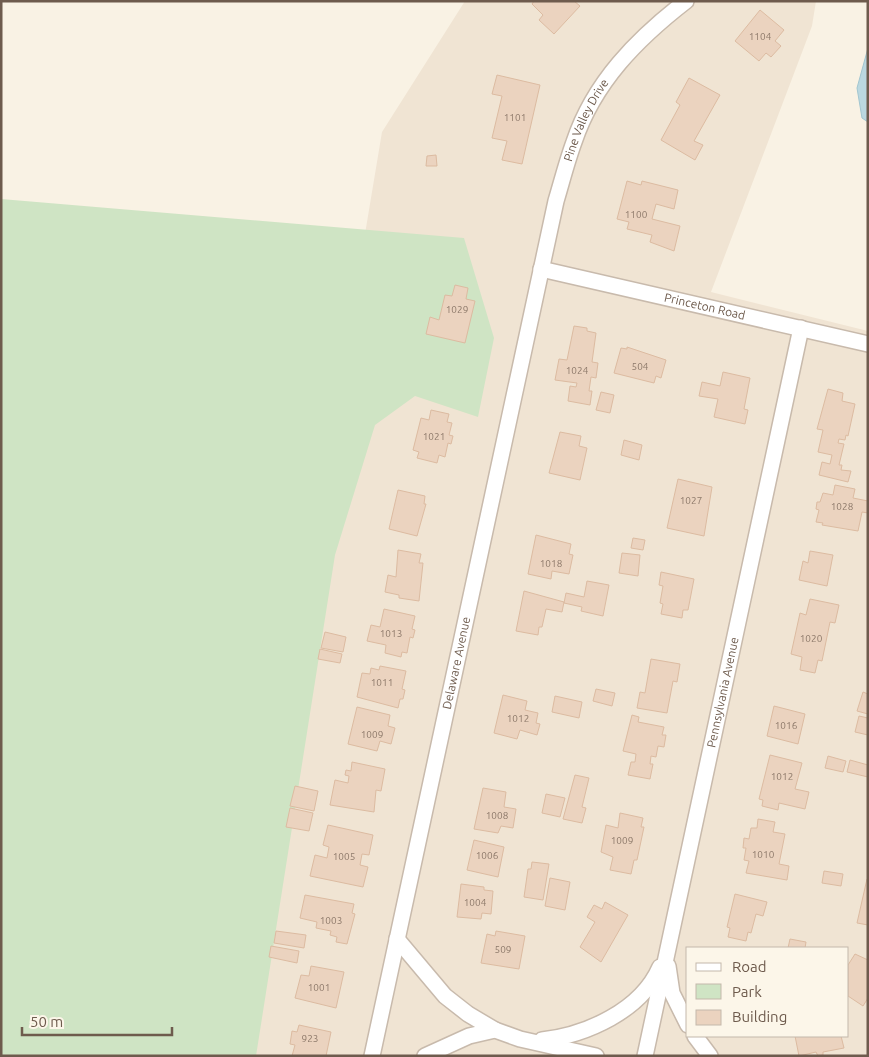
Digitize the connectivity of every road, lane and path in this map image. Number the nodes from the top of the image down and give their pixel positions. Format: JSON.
{"nodes":[{"id":1,"x":686,"y":1,"type":"edge"},
{"id":2,"x":541,"y":269,"type":"junction"},
{"id":3,"x":801,"y":328,"type":"junction"},
{"id":4,"x":868,"y":344,"type":"edge"},
{"id":5,"x":397,"y":939,"type":"junction"},
{"id":6,"x":667,"y":950,"type":"junction"},
{"id":7,"x":686,"y":1021,"type":"edge"},
{"id":8,"x":495,"y":1030,"type":"junction"},
{"id":9,"x":696,"y":1037,"type":"edge"},
{"id":10,"x":532,"y":1042,"type":"junction"},
{"id":11,"x":372,"y":1056,"type":"edge"},
{"id":12,"x":425,"y":1056,"type":"edge"},
{"id":13,"x":552,"y":1056,"type":"edge"},
{"id":14,"x":596,"y":1056,"type":"edge"},
{"id":15,"x":645,"y":1056,"type":"edge"},
{"id":16,"x":710,"y":1056,"type":"edge"}],
"edges":[{"from":1,"to":2,"type":"street","name":"Pine Valley Drive"},
{"from":2,"to":3,"type":"street","name":"Princeton Road"},
{"from":2,"to":5,"type":"street","name":"Delaware Avenue"},
{"from":3,"to":4,"type":"street","name":"Princeton Road"},
{"from":3,"to":6,"type":"street","name":"Pennsylvania Avenue"},
{"from":5,"to":8,"type":"street"},
{"from":5,"to":11,"type":"street","name":"Delaware Avenue"},
{"from":6,"to":7,"type":"street"},
{"from":6,"to":10,"type":"street"},
{"from":6,"to":15,"type":"street","name":"Pennsylvania Avenue"},
{"from":8,"to":10,"type":"street"},
{"from":8,"to":12,"type":"street"},
{"from":9,"to":16,"type":"street"},
{"from":10,"to":13,"type":"street"},
{"from":10,"to":14,"type":"street"}]}
